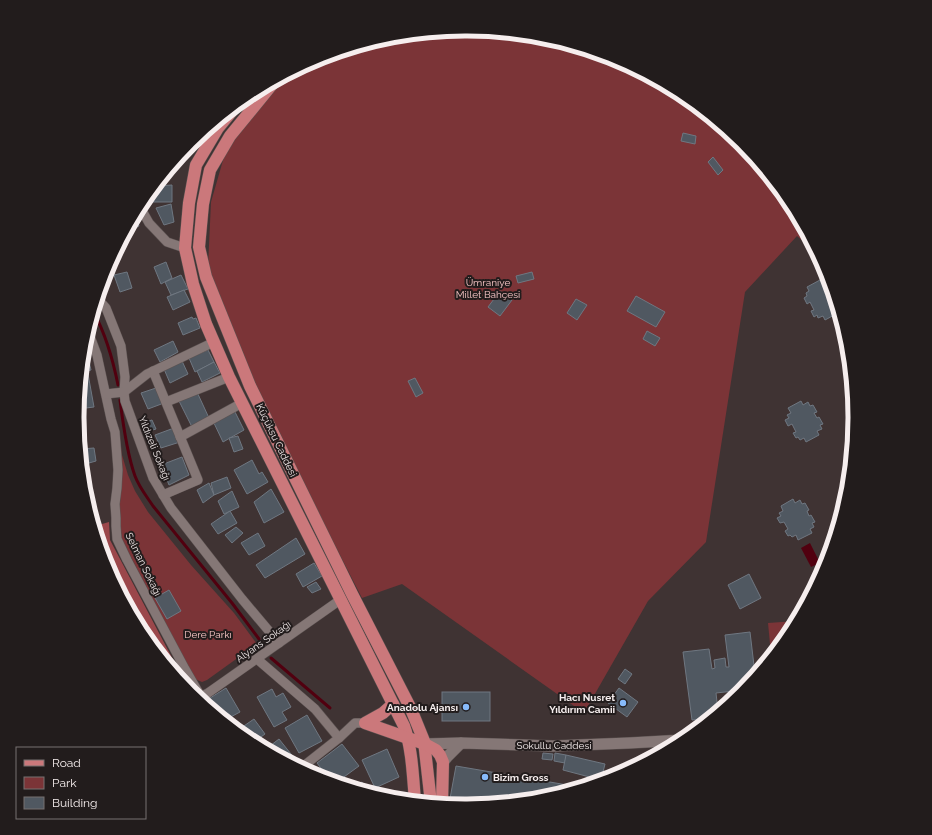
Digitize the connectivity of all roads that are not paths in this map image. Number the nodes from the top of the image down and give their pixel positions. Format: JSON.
{"nodes":[{"id":1,"x":267,"y":92,"type":"edge"},
{"id":2,"x":218,"y":127,"type":"edge"},
{"id":3,"x":144,"y":214,"type":"edge"},
{"id":4,"x":185,"y":248,"type":"junction"},
{"id":5,"x":102,"y":304,"type":"edge"},
{"id":6,"x":92,"y":342,"type":"edge"},
{"id":7,"x":214,"y":342,"type":"junction"},
{"id":8,"x":154,"y":371,"type":"junction"},
{"id":9,"x":228,"y":377,"type":"junction"},
{"id":10,"x":124,"y":392,"type":"junction"},
{"id":11,"x":106,"y":394,"type":"junction"},
{"id":12,"x":166,"y":402,"type":"junction"},
{"id":13,"x":242,"y":403,"type":"junction"},
{"id":14,"x":180,"y":437,"type":"junction"},
{"id":15,"x":163,"y":495,"type":"junction"},
{"id":16,"x":352,"y":594,"type":"junction"},
{"id":17,"x":340,"y":600,"type":"junction"},
{"id":18,"x":279,"y":643,"type":"junction"},
{"id":19,"x":257,"y":659,"type":"junction"},
{"id":20,"x":193,"y":684,"type":"edge"},
{"id":21,"x":205,"y":696,"type":"edge"},
{"id":22,"x":393,"y":704,"type":"junction"},
{"id":23,"x":365,"y":723,"type":"junction"},
{"id":24,"x":339,"y":738,"type":"junction"},
{"id":25,"x":669,"y":741,"type":"edge"},
{"id":26,"x":409,"y":743,"type":"junction"},
{"id":27,"x":461,"y":743,"type":"junction"},
{"id":28,"x":425,"y":744,"type":"junction"},
{"id":29,"x":443,"y":762,"type":"junction"},
{"id":30,"x":306,"y":764,"type":"edge"},
{"id":31,"x":414,"y":796,"type":"edge"},
{"id":32,"x":430,"y":797,"type":"edge"},
{"id":33,"x":442,"y":798,"type":"edge"}],
"edges":[{"from":1,"to":16,"type":"main road","name":"Küçüksu Caddesi"},
{"from":2,"to":4,"type":"main road","name":"Küçüksu Caddesi"},
{"from":3,"to":4,"type":"street"},
{"from":4,"to":7,"type":"main road","name":"Küçüksu Caddesi"},
{"from":5,"to":10,"type":"street","name":"Yıldızeli Sokağı"},
{"from":6,"to":11,"type":"street","name":"Selman Sokağı"},
{"from":7,"to":8,"type":"street"},
{"from":7,"to":9,"type":"main road","name":"Küçüksu Caddesi"},
{"from":8,"to":10,"type":"street"},
{"from":8,"to":12,"type":"street"},
{"from":9,"to":12,"type":"street"},
{"from":9,"to":13,"type":"main road","name":"Küçüksu Caddesi"},
{"from":10,"to":11,"type":"street"},
{"from":10,"to":15,"type":"street","name":"Yıldızeli Sokağı"},
{"from":11,"to":20,"type":"street","name":"Selman Sokağı"},
{"from":12,"to":14,"type":"street"},
{"from":13,"to":14,"type":"street"},
{"from":13,"to":17,"type":"main road","name":"Küçüksu Caddesi"},
{"from":14,"to":15,"type":"street"},
{"from":15,"to":18,"type":"street","name":"Yıldızeli Sokağı"},
{"from":16,"to":17,"type":"main road"},
{"from":16,"to":28,"type":"main road","name":"Küçüksu Caddesi"},
{"from":17,"to":18,"type":"street","name":"Alyans Sokağı"},
{"from":17,"to":22,"type":"main road","name":"Küçüksu Caddesi"},
{"from":18,"to":19,"type":"street","name":"Alyans Sokağı"},
{"from":19,"to":21,"type":"street","name":"Alyans Sokağı"},
{"from":19,"to":24,"type":"street"},
{"from":22,"to":23,"type":"main road"},
{"from":22,"to":26,"type":"main road","name":"Küçüksu Caddesi"},
{"from":23,"to":24,"type":"street"},
{"from":23,"to":26,"type":"main road"},
{"from":24,"to":30,"type":"street"},
{"from":25,"to":27,"type":"street","name":"Sokullu Caddesi"},
{"from":26,"to":28,"type":"main road"},
{"from":26,"to":31,"type":"main road","name":"Küçüksu Caddesi"},
{"from":27,"to":28,"type":"street","name":"Sokullu Caddesi"},
{"from":27,"to":29,"type":"street"},
{"from":28,"to":29,"type":"main road"},
{"from":28,"to":32,"type":"main road","name":"Küçüksu Caddesi"},
{"from":29,"to":33,"type":"main road"}]}
